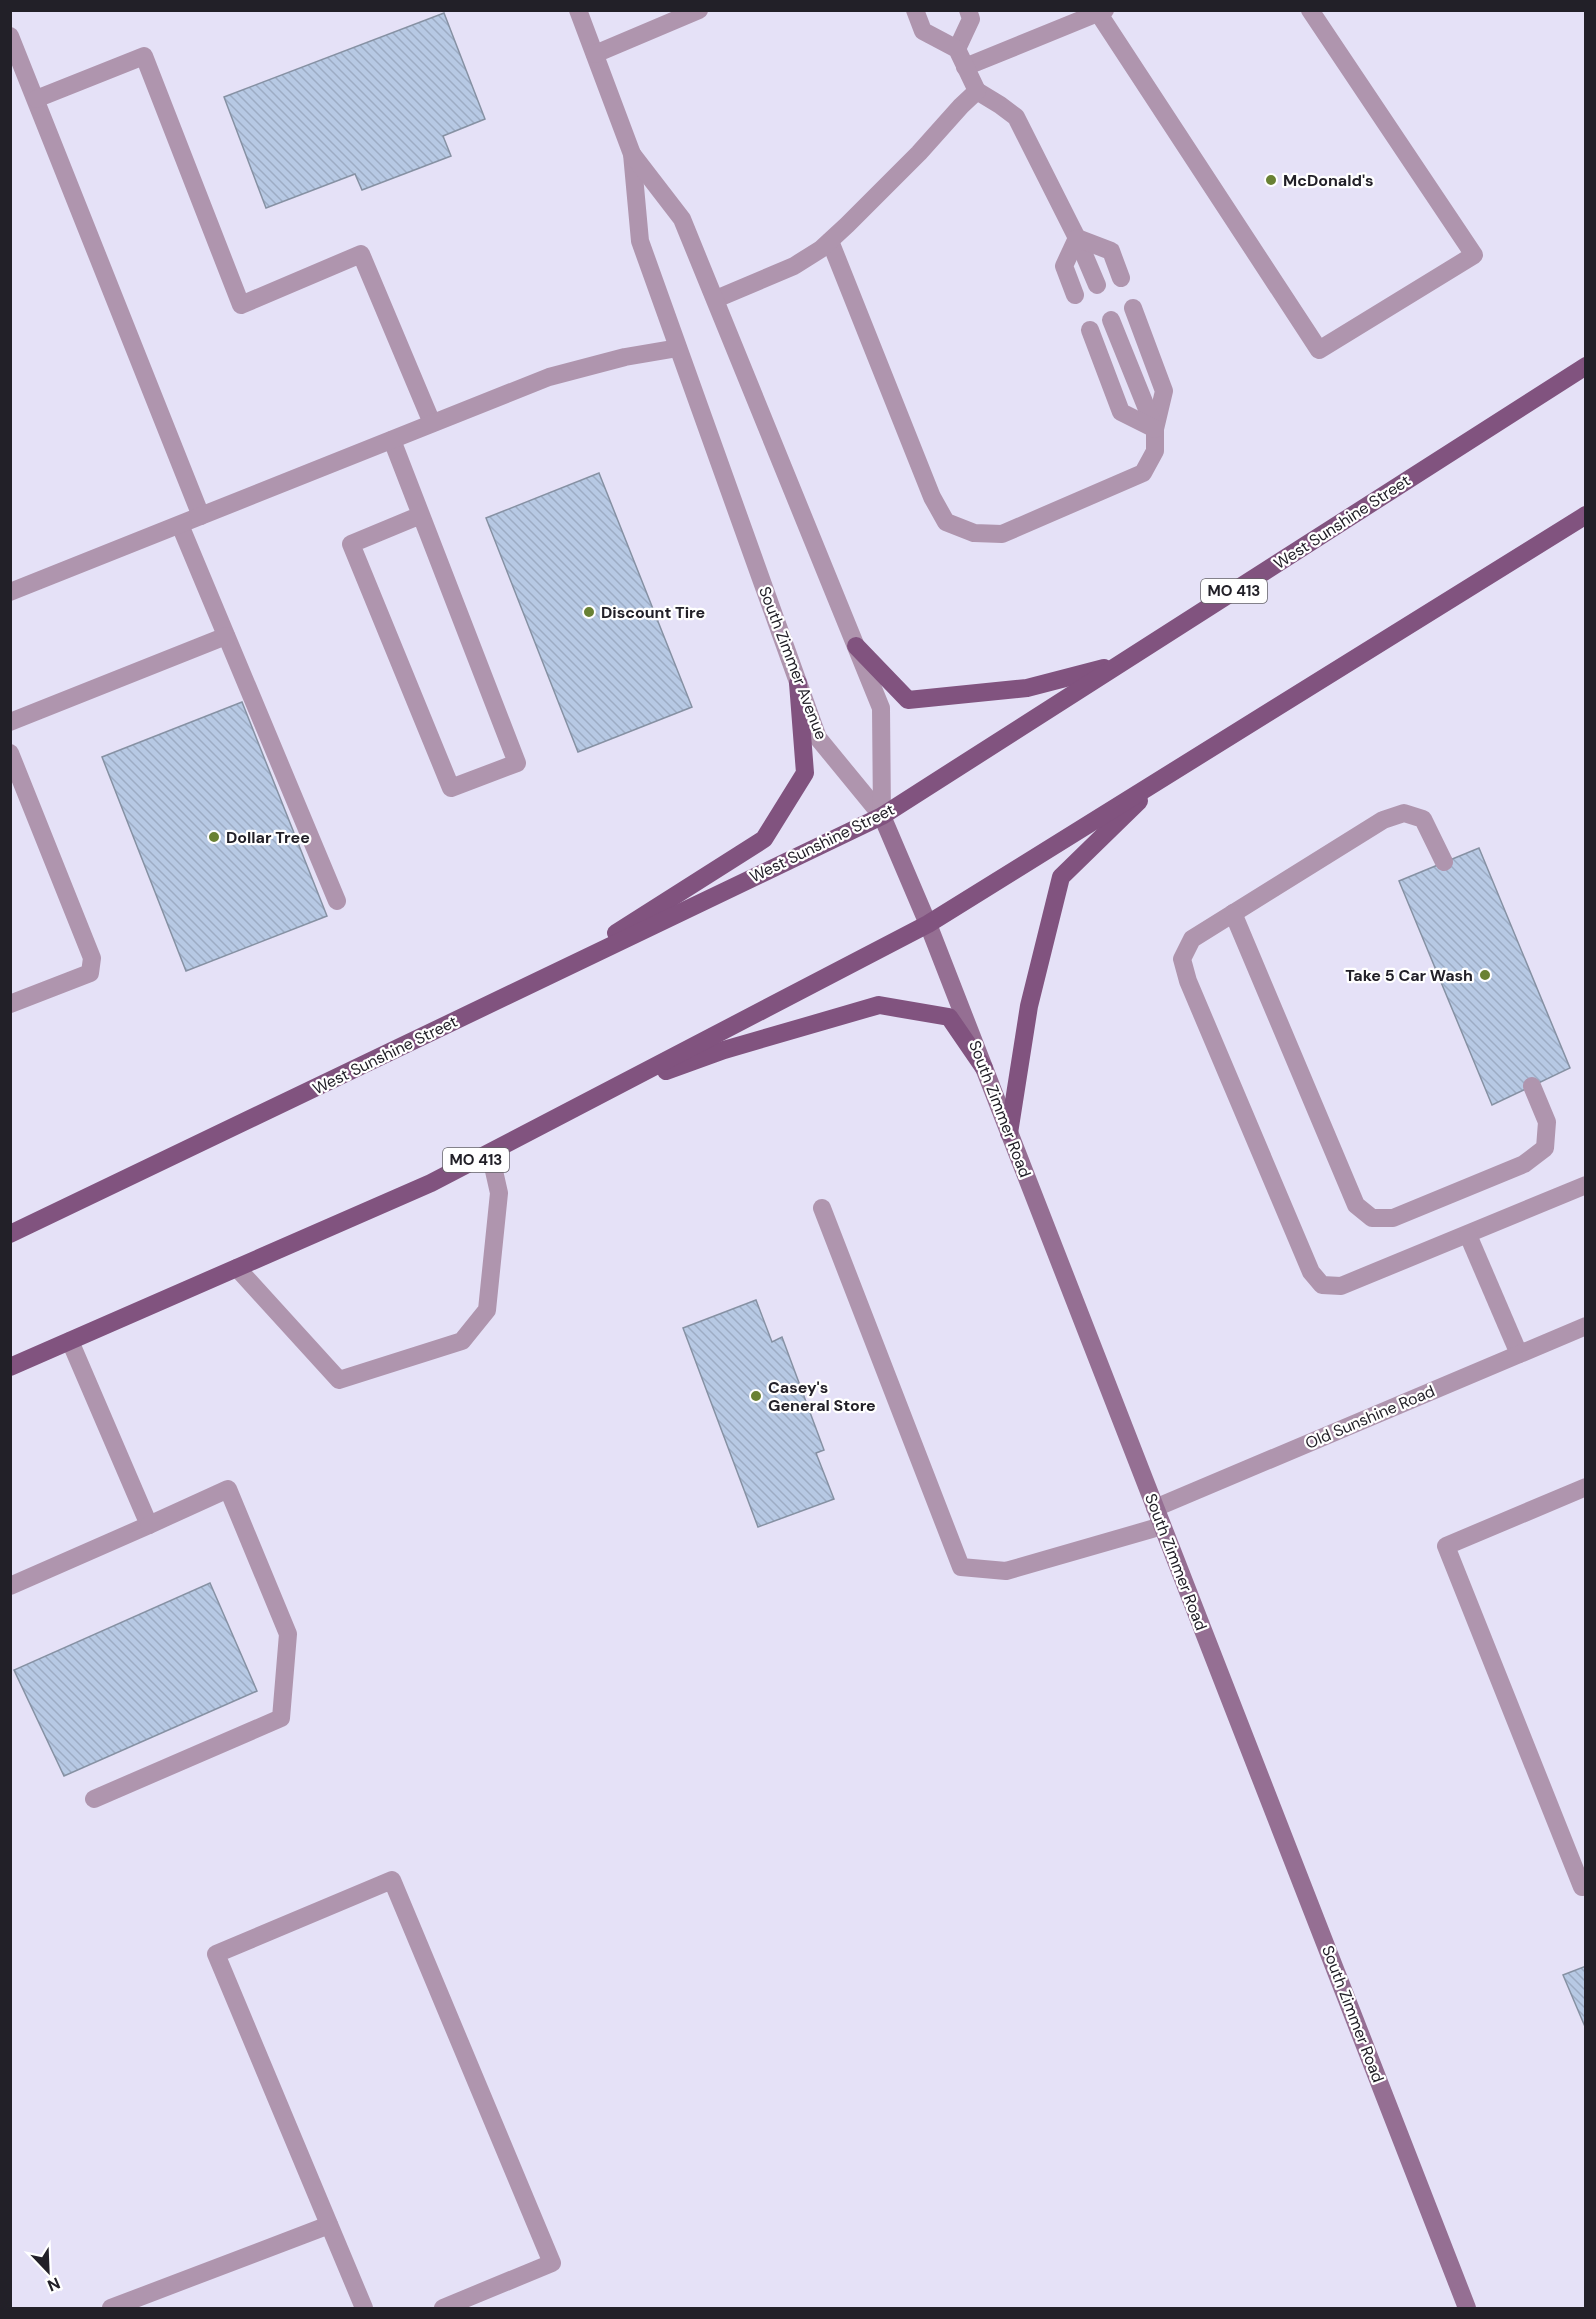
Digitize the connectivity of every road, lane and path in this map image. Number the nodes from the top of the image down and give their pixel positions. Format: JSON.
{"nodes":[{"id":1,"x":578,"y":10,"type":"edge"},
{"id":2,"x":699,"y":10,"type":"edge"},
{"id":3,"x":915,"y":10,"type":"edge"},
{"id":4,"x":968,"y":10,"type":"edge"},
{"id":5,"x":1310,"y":10,"type":"edge"},
{"id":6,"x":1102,"y":12,"type":"edge"},
{"id":7,"x":10,"y":36,"type":"edge"},
{"id":8,"x":957,"y":49,"type":"junction"},
{"id":9,"x":595,"y":54,"type":"junction"},
{"id":10,"x":965,"y":67,"type":"junction"},
{"id":11,"x":976,"y":91,"type":"junction"},
{"id":12,"x":36,"y":99,"type":"junction"},
{"id":13,"x":632,"y":154,"type":"junction"},
{"id":14,"x":1077,"y":238,"type":"junction"},
{"id":15,"x":830,"y":241,"type":"junction"},
{"id":16,"x":1121,"y":278,"type":"dead end"},
{"id":17,"x":1097,"y":285,"type":"dead end"},
{"id":18,"x":1075,"y":295,"type":"dead end"},
{"id":19,"x":717,"y":299,"type":"junction"},
{"id":20,"x":1133,"y":308,"type":"dead end"},
{"id":21,"x":1111,"y":320,"type":"dead end"},
{"id":22,"x":1090,"y":330,"type":"dead end"},
{"id":23,"x":678,"y":348,"type":"junction"},
{"id":24,"x":1586,"y":366,"type":"edge"},
{"id":25,"x":432,"y":423,"type":"junction"},
{"id":26,"x":1155,"y":429,"type":"junction"},
{"id":27,"x":392,"y":440,"type":"junction"},
{"id":28,"x":421,"y":515,"type":"junction"},
{"id":29,"x":1586,"y":515,"type":"edge"},
{"id":30,"x":201,"y":516,"type":"junction"},
{"id":31,"x":180,"y":525,"type":"junction"},
{"id":32,"x":10,"y":592,"type":"edge"},
{"id":33,"x":226,"y":636,"type":"junction"},
{"id":34,"x":856,"y":646,"type":"junction"},
{"id":35,"x":1120,"y":664,"type":"junction"},
{"id":36,"x":798,"y":683,"type":"junction"},
{"id":37,"x":10,"y":722,"type":"edge"},
{"id":38,"x":10,"y":753,"type":"edge"},
{"id":39,"x":1164,"y":777,"type":"junction"},
{"id":40,"x":882,"y":816,"type":"junction"},
{"id":41,"x":1443,"y":862,"type":"dead end"},
{"id":42,"x":337,"y":902,"type":"dead end"},
{"id":43,"x":1233,"y":913,"type":"junction"},
{"id":44,"x":928,"y":924,"type":"junction"},
{"id":45,"x":543,"y":979,"type":"junction"},
{"id":46,"x":10,"y":1004,"type":"edge"},
{"id":47,"x":984,"y":1068,"type":"junction"},
{"id":48,"x":1532,"y":1086,"type":"dead end"},
{"id":49,"x":594,"y":1098,"type":"junction"},
{"id":50,"x":1009,"y":1133,"type":"junction"},
{"id":51,"x":490,"y":1153,"type":"junction"},
{"id":52,"x":1586,"y":1185,"type":"edge"},
{"id":53,"x":822,"y":1208,"type":"dead end"},
{"id":54,"x":10,"y":1234,"type":"edge"},
{"id":55,"x":1468,"y":1235,"type":"junction"},
{"id":56,"x":237,"y":1268,"type":"junction"},
{"id":57,"x":1586,"y":1326,"type":"edge"},
{"id":58,"x":70,"y":1341,"type":"junction"},
{"id":59,"x":1519,"y":1354,"type":"junction"},
{"id":60,"x":10,"y":1366,"type":"edge"},
{"id":61,"x":1586,"y":1487,"type":"edge"},
{"id":62,"x":1155,"y":1508,"type":"junction"},
{"id":63,"x":149,"y":1525,"type":"junction"},
{"id":64,"x":1162,"y":1526,"type":"junction"},
{"id":65,"x":10,"y":1586,"type":"edge"},
{"id":66,"x":94,"y":1799,"type":"dead end"},
{"id":67,"x":1586,"y":1886,"type":"edge"},
{"id":68,"x":329,"y":2225,"type":"junction"},
{"id":69,"x":111,"y":2308,"type":"edge"},
{"id":70,"x":364,"y":2308,"type":"edge"},
{"id":71,"x":443,"y":2308,"type":"edge"},
{"id":72,"x":1467,"y":2308,"type":"edge"}],
"edges":[{"from":1,"to":9,"type":"street","name":"South Zimmer Avenue"},
{"from":2,"to":9,"type":"street"},
{"from":3,"to":8,"type":"street"},
{"from":4,"to":8,"type":"street"},
{"from":5,"to":6,"type":"street"},
{"from":6,"to":10,"type":"street"},
{"from":7,"to":12,"type":"street"},
{"from":8,"to":10,"type":"street"},
{"from":9,"to":13,"type":"street","name":"South Zimmer Avenue"},
{"from":10,"to":11,"type":"street"},
{"from":11,"to":14,"type":"street"},
{"from":11,"to":15,"type":"street"},
{"from":12,"to":25,"type":"street"},
{"from":12,"to":30,"type":"street"},
{"from":13,"to":19,"type":"street","name":"South Zimmer Avenue"},
{"from":13,"to":23,"type":"street","name":"South Zimmer Avenue"},
{"from":14,"to":16,"type":"street"},
{"from":14,"to":17,"type":"street"},
{"from":14,"to":18,"type":"street"},
{"from":15,"to":19,"type":"street"},
{"from":15,"to":26,"type":"street"},
{"from":19,"to":34,"type":"street","name":"South Zimmer Avenue"},
{"from":20,"to":26,"type":"street"},
{"from":21,"to":26,"type":"street"},
{"from":22,"to":26,"type":"street"},
{"from":23,"to":25,"type":"street"},
{"from":23,"to":36,"type":"street","name":"South Zimmer Avenue"},
{"from":24,"to":35,"type":"main road","name":"West Sunshine Street","number":"MO 413"},
{"from":25,"to":27,"type":"street"},
{"from":27,"to":28,"type":"street"},
{"from":27,"to":30,"type":"street"},
{"from":28,"to":28,"type":"street"},
{"from":29,"to":39,"type":"main road","number":"MO 413"},
{"from":30,"to":31,"type":"street"},
{"from":31,"to":32,"type":"street"},
{"from":31,"to":33,"type":"street"},
{"from":33,"to":37,"type":"street"},
{"from":33,"to":42,"type":"street"},
{"from":34,"to":35,"type":"main road"},
{"from":34,"to":40,"type":"street","name":"South Zimmer Avenue"},
{"from":35,"to":40,"type":"main road","name":"West Sunshine Street","number":"MO 413"},
{"from":36,"to":40,"type":"street","name":"South Zimmer Avenue"},
{"from":36,"to":45,"type":"main road"},
{"from":38,"to":46,"type":"street"},
{"from":39,"to":44,"type":"main road","number":"MO 413"},
{"from":39,"to":50,"type":"main road"},
{"from":40,"to":44,"type":"street","name":"South Zimmer Road"},
{"from":40,"to":45,"type":"main road","name":"West Sunshine Street","number":"MO 413"},
{"from":41,"to":43,"type":"street"},
{"from":43,"to":48,"type":"street"},
{"from":43,"to":55,"type":"street"},
{"from":44,"to":47,"type":"street","name":"South Zimmer Road"},
{"from":44,"to":49,"type":"main road","number":"MO 413"},
{"from":45,"to":54,"type":"main road","name":"West Sunshine Street","number":"MO 413"},
{"from":47,"to":49,"type":"main road"},
{"from":47,"to":50,"type":"street","name":"South Zimmer Road"},
{"from":49,"to":51,"type":"main road","number":"MO 413"},
{"from":50,"to":62,"type":"street","name":"South Zimmer Road"},
{"from":51,"to":56,"type":"main road","number":"MO 413"},
{"from":51,"to":56,"type":"street"},
{"from":52,"to":55,"type":"street"},
{"from":53,"to":64,"type":"street"},
{"from":55,"to":59,"type":"street"},
{"from":56,"to":58,"type":"main road","number":"MO 413"},
{"from":57,"to":59,"type":"street","name":"Old Sunshine Road"},
{"from":58,"to":60,"type":"main road","number":"MO 413"},
{"from":58,"to":63,"type":"street"},
{"from":59,"to":62,"type":"street","name":"Old Sunshine Road"},
{"from":61,"to":67,"type":"street"},
{"from":62,"to":64,"type":"street","name":"South Zimmer Road"},
{"from":63,"to":65,"type":"street"},
{"from":63,"to":66,"type":"street"},
{"from":64,"to":72,"type":"street","name":"South Zimmer Road"},
{"from":68,"to":69,"type":"street"},
{"from":68,"to":70,"type":"street"},
{"from":68,"to":71,"type":"street"}]}
